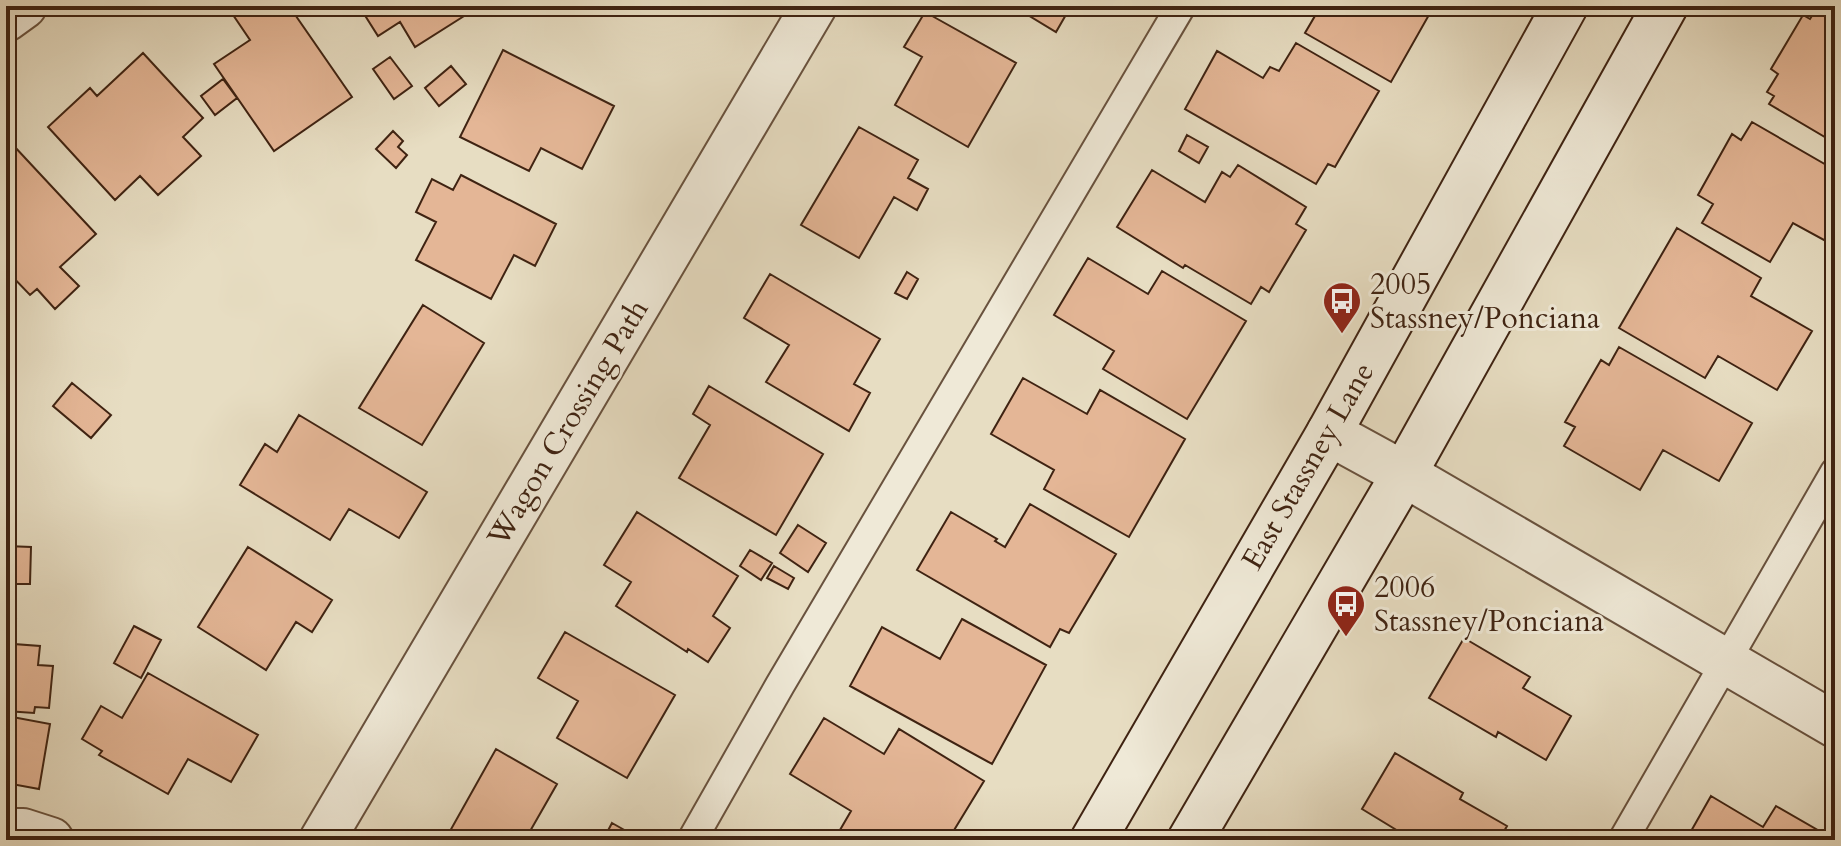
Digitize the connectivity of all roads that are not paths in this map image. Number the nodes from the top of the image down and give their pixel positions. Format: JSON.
{"nodes":[{"id":1,"x":24,"y":6,"type":"edge"},
{"id":2,"x":814,"y":6,"type":"edge"},
{"id":3,"x":1181,"y":6,"type":"edge"},
{"id":4,"x":1565,"y":6,"type":"edge"},
{"id":5,"x":1665,"y":6,"type":"edge"},
{"id":6,"x":6,"y":19,"type":"edge"},
{"id":7,"x":1329,"y":433,"type":"junction"},
{"id":8,"x":1835,"y":472,"type":"edge"},
{"id":9,"x":1404,"y":474,"type":"junction"},
{"id":10,"x":1727,"y":661,"type":"junction"},
{"id":11,"x":1835,"y":725,"type":"edge"},
{"id":12,"x":6,"y":831,"type":"edge"},
{"id":13,"x":51,"y":840,"type":"edge"},
{"id":14,"x":322,"y":840,"type":"edge"},
{"id":15,"x":692,"y":840,"type":"edge"},
{"id":16,"x":1093,"y":840,"type":"edge"},
{"id":17,"x":1190,"y":840,"type":"edge"},
{"id":18,"x":1623,"y":840,"type":"edge"}],
"edges":[{"from":1,"to":6,"type":"main road"},
{"from":2,"to":14,"type":"main road","name":"Wagon Crossing Path"},
{"from":3,"to":15,"type":"lane"},
{"from":4,"to":7,"type":"main road","name":"East Stassney Lane"},
{"from":5,"to":9,"type":"main road"},
{"from":7,"to":9,"type":"main road"},
{"from":7,"to":16,"type":"main road","name":"East Stassney Lane"},
{"from":8,"to":10,"type":"lane"},
{"from":9,"to":10,"type":"main road"},
{"from":9,"to":17,"type":"main road"},
{"from":10,"to":11,"type":"main road"},
{"from":10,"to":18,"type":"lane"},
{"from":12,"to":13,"type":"main road"}]}
